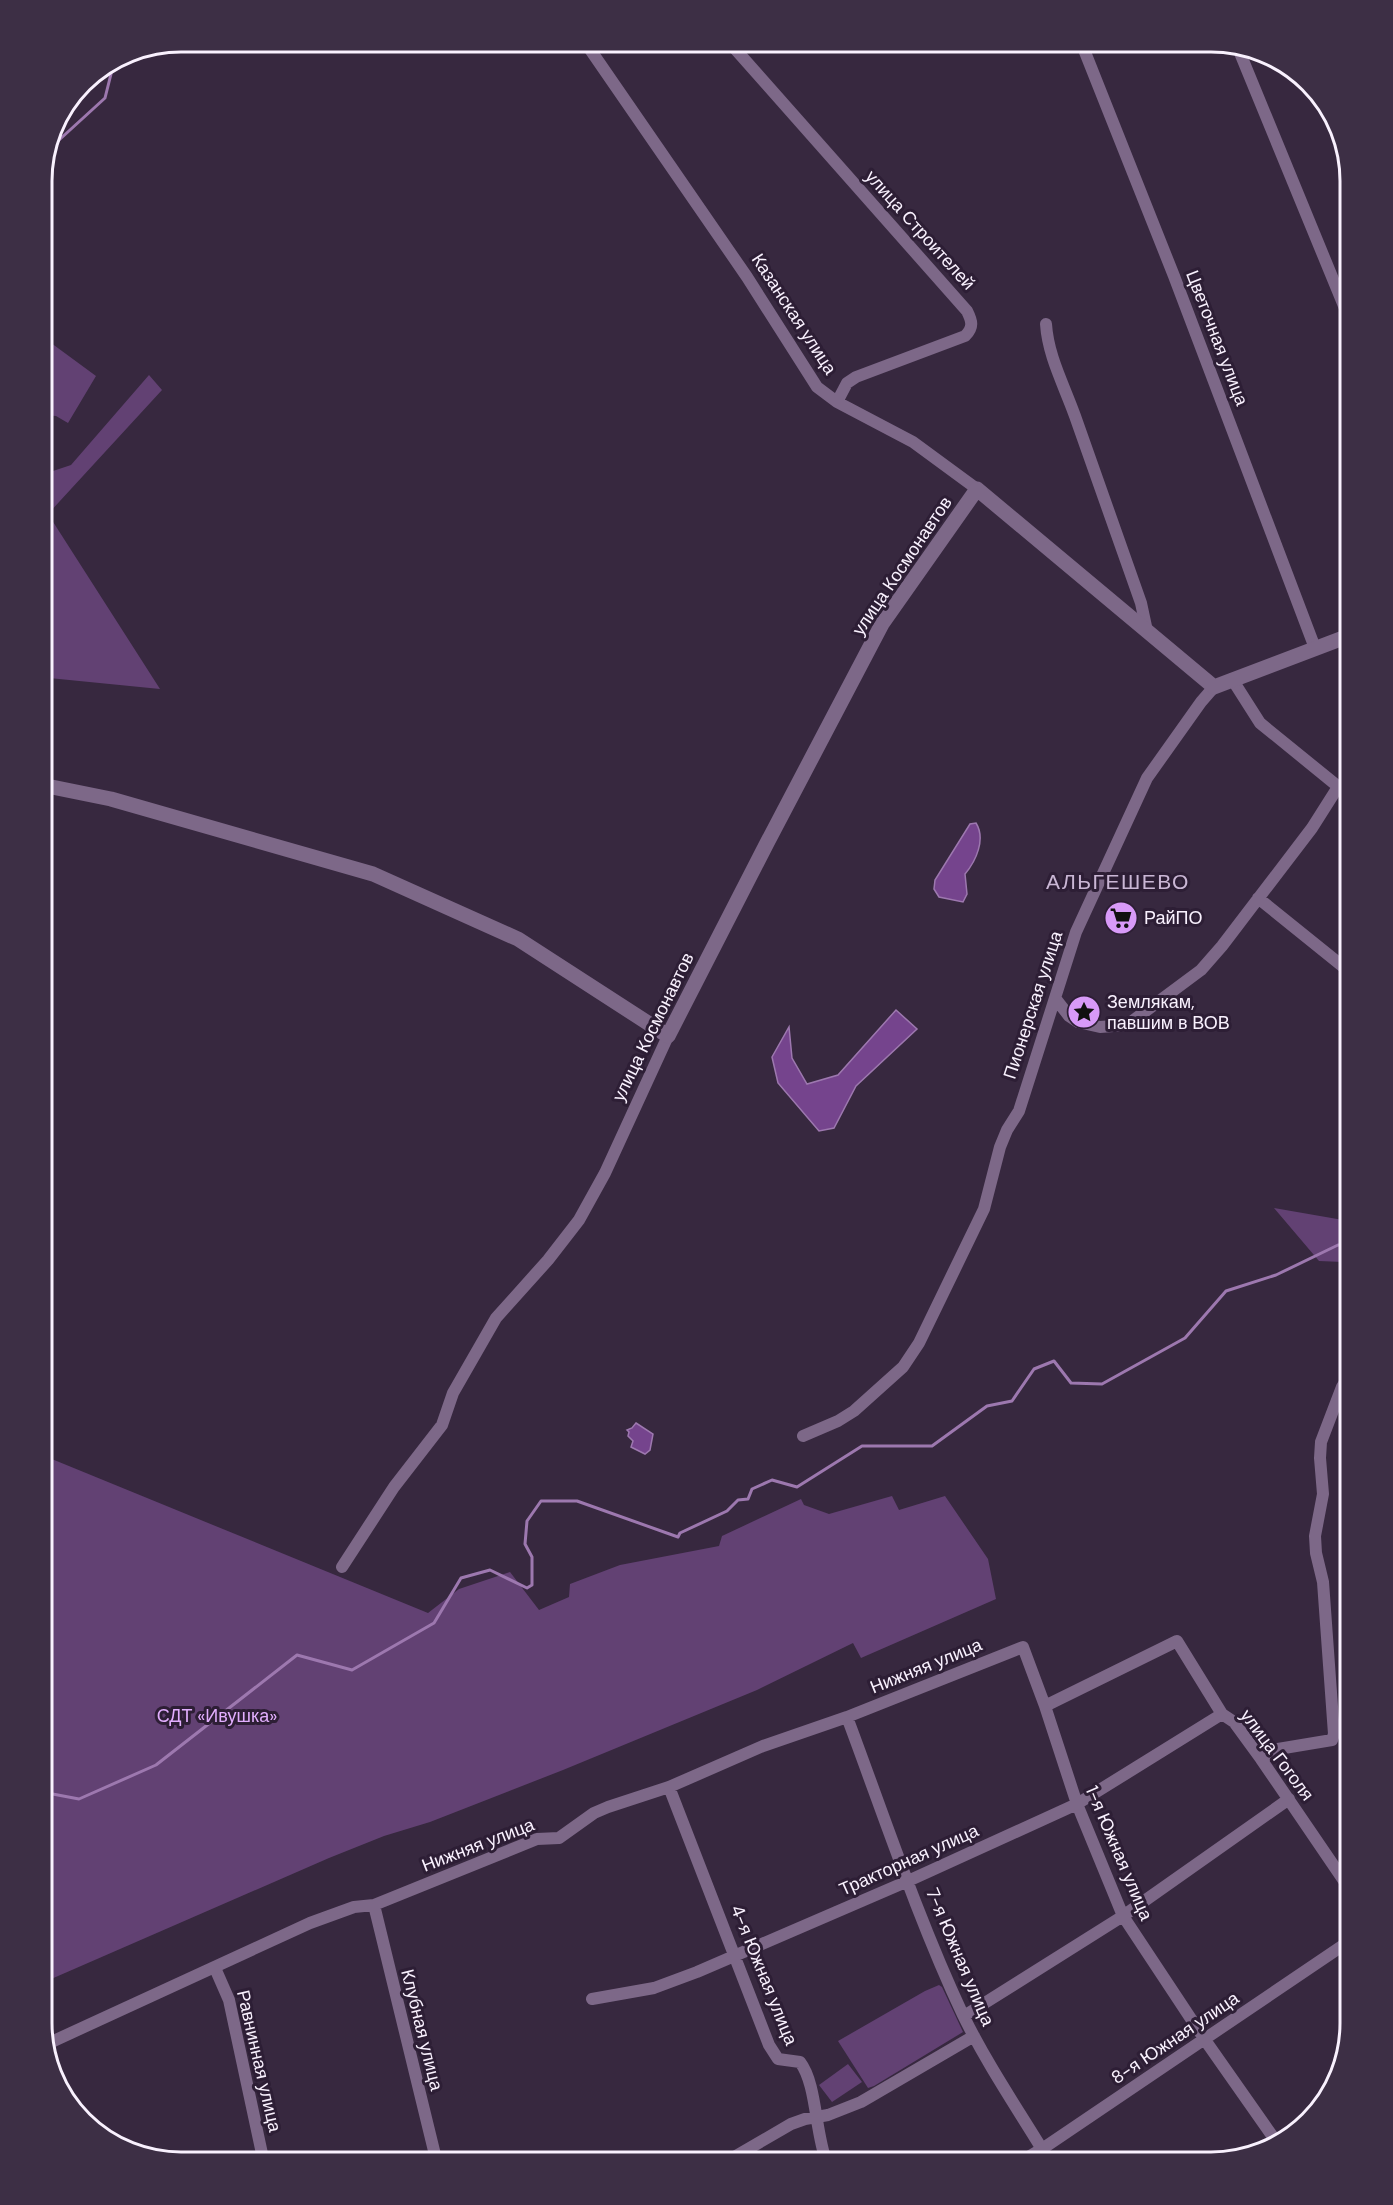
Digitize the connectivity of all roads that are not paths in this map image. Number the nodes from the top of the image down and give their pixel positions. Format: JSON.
{"nodes":[{"id":1,"x":593,"y":53,"type":"edge"},
{"id":2,"x":739,"y":53,"type":"edge"},
{"id":3,"x":1085,"y":53,"type":"edge"},
{"id":4,"x":1241,"y":56,"type":"edge"},
{"id":5,"x":1340,"y":295,"type":"edge"},
{"id":6,"x":1046,"y":324,"type":"dead end"},
{"id":7,"x":837,"y":402,"type":"junction"},
{"id":8,"x":977,"y":489,"type":"junction"},
{"id":9,"x":1147,"y":631,"type":"junction"},
{"id":10,"x":1340,"y":639,"type":"edge"},
{"id":11,"x":1315,"y":648,"type":"junction"},
{"id":12,"x":1232,"y":679,"type":"junction"},
{"id":13,"x":1214,"y":687,"type":"junction"},
{"id":14,"x":53,"y":787,"type":"edge"},
{"id":15,"x":1338,"y":787,"type":"joint"},
{"id":16,"x":1258,"y":898,"type":"junction"},
{"id":17,"x":1340,"y":964,"type":"edge"},
{"id":18,"x":1055,"y":998,"type":"junction"},
{"id":19,"x":668,"y":1036,"type":"junction"},
{"id":20,"x":1340,"y":1393,"type":"edge"},
{"id":21,"x":803,"y":1436,"type":"dead end"},
{"id":22,"x":342,"y":1567,"type":"dead end"},
{"id":23,"x":1023,"y":1647,"type":"joint"},
{"id":24,"x":1045,"y":1706,"type":"junction"},
{"id":25,"x":1222,"y":1714,"type":"junction"},
{"id":26,"x":847,"y":1717,"type":"junction"},
{"id":27,"x":1261,"y":1759,"type":"junction"},
{"id":28,"x":669,"y":1786,"type":"junction"},
{"id":29,"x":1289,"y":1798,"type":"junction"},
{"id":30,"x":1077,"y":1804,"type":"junction"},
{"id":31,"x":1340,"y":1874,"type":"edge"},
{"id":32,"x":908,"y":1881,"type":"junction"},
{"id":33,"x":374,"y":1905,"type":"junction"},
{"id":34,"x":1123,"y":1916,"type":"junction"},
{"id":35,"x":1340,"y":1948,"type":"edge"},
{"id":36,"x":735,"y":1954,"type":"junction"},
{"id":37,"x":215,"y":1968,"type":"junction"},
{"id":38,"x":592,"y":1999,"type":"dead end"},
{"id":39,"x":964,"y":2016,"type":"junction"},
{"id":40,"x":974,"y":2036,"type":"junction"},
{"id":41,"x":1205,"y":2040,"type":"junction"},
{"id":42,"x":54,"y":2041,"type":"edge"},
{"id":43,"x":815,"y":2117,"type":"junction"},
{"id":44,"x":1273,"y":2137,"type":"edge"},
{"id":45,"x":1042,"y":2149,"type":"junction"},
{"id":46,"x":262,"y":2152,"type":"edge"},
{"id":47,"x":434,"y":2152,"type":"edge"},
{"id":48,"x":743,"y":2152,"type":"edge"},
{"id":49,"x":823,"y":2152,"type":"edge"},
{"id":50,"x":1037,"y":2152,"type":"edge"},
{"id":51,"x":1045,"y":2152,"type":"edge"}],
"edges":[{"from":1,"to":7,"type":"street","name":"Казанская улица"},
{"from":2,"to":7,"type":"street","name":"улица Строителей"},
{"from":3,"to":11,"type":"street","name":"Цветочная улица"},
{"from":4,"to":5,"type":"street"},
{"from":6,"to":9,"type":"street"},
{"from":7,"to":8,"type":"street","name":"Казанская улица"},
{"from":8,"to":9,"type":"street","name":"Казанская улица"},
{"from":8,"to":19,"type":"street","name":"улица Космонавтов"},
{"from":9,"to":13,"type":"street","name":"Казанская улица"},
{"from":10,"to":11,"type":"street","name":"Пионерская улица"},
{"from":11,"to":12,"type":"street","name":"Пионерская улица"},
{"from":12,"to":13,"type":"street","name":"Пионерская улица"},
{"from":12,"to":15,"type":"street"},
{"from":13,"to":18,"type":"street","name":"Пионерская улица"},
{"from":14,"to":19,"type":"street"},
{"from":15,"to":16,"type":"street"},
{"from":16,"to":17,"type":"street"},
{"from":16,"to":18,"type":"street"},
{"from":18,"to":21,"type":"street","name":"Пионерская улица"},
{"from":19,"to":22,"type":"street","name":"улица Космонавтов"},
{"from":20,"to":27,"type":"street"},
{"from":23,"to":24,"type":"street","name":"1-я Южная улица"},
{"from":23,"to":26,"type":"street","name":"Нижняя улица"},
{"from":24,"to":25,"type":"street","name":"улица Гоголя"},
{"from":24,"to":30,"type":"street","name":"1-я Южная улица"},
{"from":25,"to":27,"type":"street","name":"улица Гоголя"},
{"from":25,"to":30,"type":"street","name":"Тракторная улица"},
{"from":26,"to":28,"type":"street","name":"Нижняя улица"},
{"from":26,"to":32,"type":"street","name":"7-я Южная улица"},
{"from":27,"to":29,"type":"street","name":"улица Гоголя"},
{"from":28,"to":33,"type":"street","name":"Нижняя улица"},
{"from":28,"to":36,"type":"street","name":"4-я Южная улица"},
{"from":29,"to":31,"type":"street","name":"улица Гоголя"},
{"from":29,"to":34,"type":"street"},
{"from":30,"to":32,"type":"street","name":"Тракторная улица"},
{"from":30,"to":34,"type":"street","name":"1-я Южная улица"},
{"from":32,"to":36,"type":"street","name":"Тракторная улица"},
{"from":32,"to":39,"type":"street","name":"7-я Южная улица"},
{"from":33,"to":37,"type":"street","name":"Нижняя улица"},
{"from":33,"to":47,"type":"street","name":"Клубная улица"},
{"from":34,"to":39,"type":"street"},
{"from":34,"to":41,"type":"street","name":"1-я Южная улица"},
{"from":35,"to":41,"type":"street","name":"8-я Южная улица"},
{"from":36,"to":38,"type":"street","name":"Тракторная улица"},
{"from":36,"to":43,"type":"street","name":"4-я Южная улица"},
{"from":37,"to":42,"type":"street","name":"Нижняя улица"},
{"from":37,"to":46,"type":"street","name":"Равнинная улица"},
{"from":39,"to":40,"type":"street","name":"7-я Южная улица"},
{"from":40,"to":43,"type":"street"},
{"from":40,"to":45,"type":"street","name":"7-я Южная улица"},
{"from":41,"to":44,"type":"street","name":"1-я Южная улица"},
{"from":41,"to":45,"type":"street","name":"8-я Южная улица"},
{"from":43,"to":48,"type":"street"},
{"from":43,"to":49,"type":"street","name":"4-я Южная улица"},
{"from":45,"to":50,"type":"street","name":"8-я Южная улица"},
{"from":45,"to":51,"type":"street","name":"7-я Южная улица"}]}
